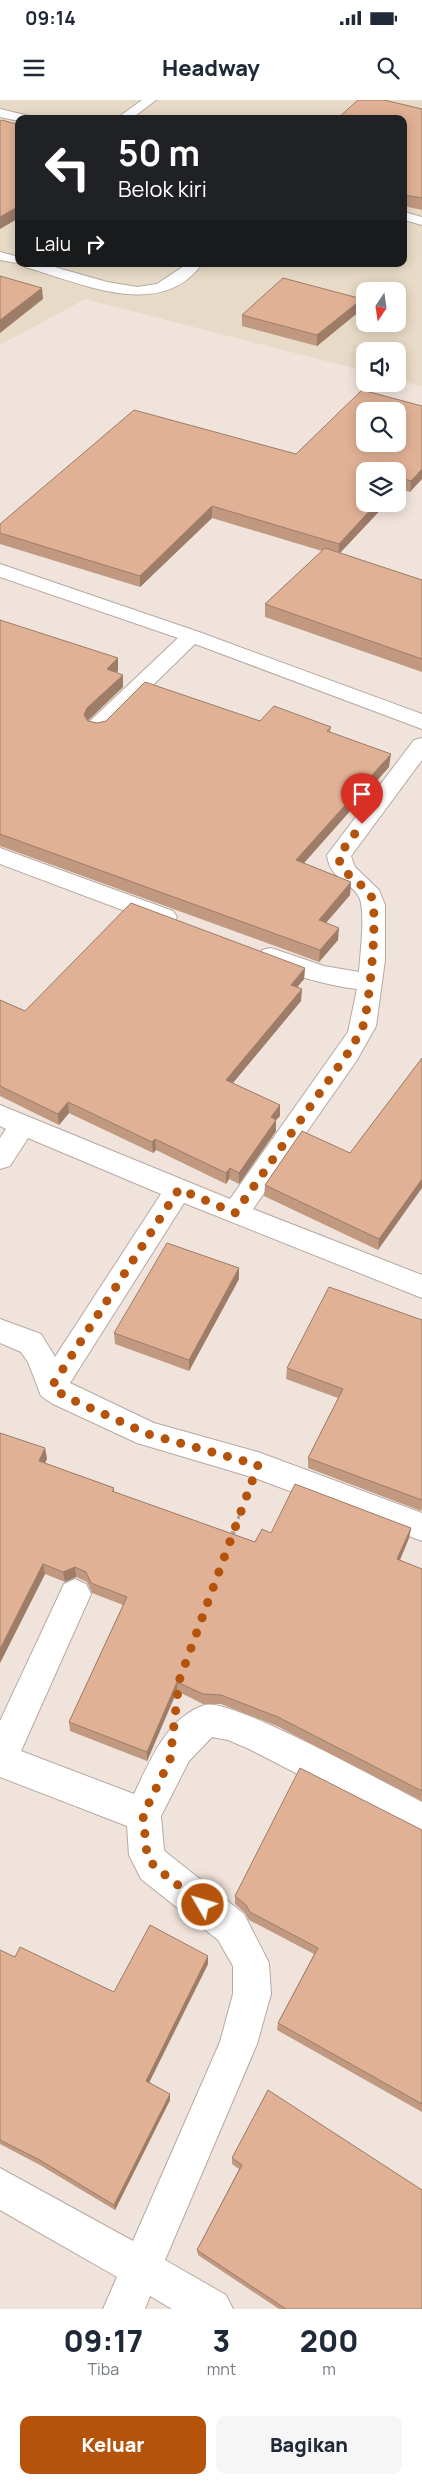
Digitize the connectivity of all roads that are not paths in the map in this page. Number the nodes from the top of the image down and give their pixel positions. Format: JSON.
{"nodes":[{"id":1,"x":150,"y":100,"type":"edge"},
{"id":2,"x":0,"y":113,"type":"edge"},
{"id":3,"x":128,"y":115,"type":"edge"},
{"id":4,"x":15,"y":117,"type":"edge"},
{"id":5,"x":407,"y":217,"type":"edge"},
{"id":6,"x":422,"y":221,"type":"edge"},
{"id":7,"x":0,"y":256,"type":"edge"},
{"id":8,"x":15,"y":260,"type":"edge"},
{"id":9,"x":41,"y":267,"type":"edge"},
{"id":10,"x":191,"y":267,"type":"edge"},
{"id":11,"x":0,"y":570,"type":"edge"},
{"id":12,"x":192,"y":636,"type":"junction"},
{"id":13,"x":422,"y":722,"type":"edge"},
{"id":14,"x":97,"y":727,"type":"edge"},
{"id":15,"x":422,"y":745,"type":"edge"},
{"id":16,"x":0,"y":856,"type":"edge"},
{"id":17,"x":186,"y":924,"type":"edge"},
{"id":18,"x":251,"y":948,"type":"edge"},
{"id":19,"x":370,"y":980,"type":"junction"},
{"id":20,"x":11,"y":1120,"type":"edge"},
{"id":21,"x":0,"y":1159,"type":"edge"},
{"id":22,"x":179,"y":1189,"type":"junction"},
{"id":23,"x":235,"y":1213,"type":"junction"},
{"id":24,"x":422,"y":1287,"type":"edge"},
{"id":25,"x":0,"y":1331,"type":"edge"},
{"id":26,"x":52,"y":1386,"type":"junction"},
{"id":27,"x":422,"y":1526,"type":"edge"},
{"id":28,"x":74,"y":1594,"type":"dead end"},
{"id":29,"x":0,"y":1760,"type":"edge"},
{"id":30,"x":143,"y":1815,"type":"junction"},
{"id":31,"x":422,"y":1821,"type":"edge"},
{"id":32,"x":0,"y":2188,"type":"edge"},
{"id":33,"x":140,"y":2268,"type":"junction"},
{"id":34,"x":124,"y":2309,"type":"edge"},
{"id":35,"x":212,"y":2309,"type":"edge"}],
"edges":[{"from":1,"to":3,"type":"lane"},
{"from":2,"to":4,"type":"lane"},
{"from":5,"to":6,"type":"lane"},
{"from":7,"to":8,"type":"lane"},
{"from":9,"to":10,"type":"lane"},
{"from":11,"to":12,"type":"street"},
{"from":12,"to":13,"type":"street"},
{"from":12,"to":14,"type":"street"},
{"from":15,"to":19,"type":"street"},
{"from":16,"to":17,"type":"street"},
{"from":18,"to":19,"type":"street"},
{"from":19,"to":23,"type":"street"},
{"from":20,"to":21,"type":"street"},
{"from":20,"to":22,"type":"street"},
{"from":22,"to":23,"type":"street"},
{"from":22,"to":26,"type":"street"},
{"from":23,"to":24,"type":"street"},
{"from":25,"to":26,"type":"street"},
{"from":26,"to":27,"type":"street"},
{"from":28,"to":29,"type":"street"},
{"from":29,"to":30,"type":"street"},
{"from":30,"to":31,"type":"street"},
{"from":30,"to":33,"type":"street"},
{"from":32,"to":33,"type":"street"},
{"from":33,"to":34,"type":"street"},
{"from":33,"to":35,"type":"street"}]}
